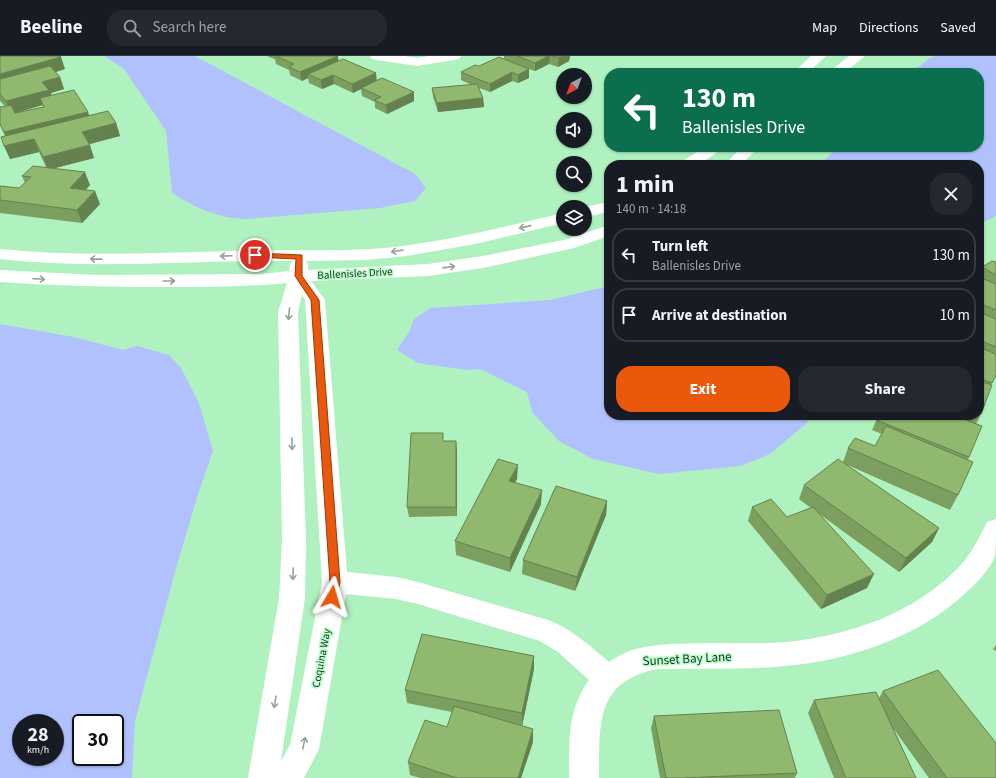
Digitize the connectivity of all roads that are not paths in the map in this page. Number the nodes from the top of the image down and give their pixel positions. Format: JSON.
{"nodes":[{"id":1,"x":377,"y":56,"type":"edge"},
{"id":2,"x":454,"y":56,"type":"edge"},
{"id":3,"x":819,"y":56,"type":"edge"},
{"id":4,"x":858,"y":56,"type":"edge"},
{"id":5,"x":806,"y":68,"type":"edge"},
{"id":6,"x":842,"y":68,"type":"edge"},
{"id":7,"x":707,"y":152,"type":"edge"},
{"id":8,"x":746,"y":152,"type":"edge"},
{"id":9,"x":695,"y":160,"type":"edge"},
{"id":10,"x":737,"y":160,"type":"edge"},
{"id":11,"x":604,"y":207,"type":"edge"},
{"id":12,"x":592,"y":210,"type":"edge"},
{"id":13,"x":556,"y":220,"type":"edge"},
{"id":14,"x":604,"y":232,"type":"edge"},
{"id":15,"x":0,"y":254,"type":"edge"},
{"id":16,"x":299,"y":266,"type":"junction"},
{"id":17,"x":0,"y":276,"type":"edge"},
{"id":18,"x":996,"y":529,"type":"edge"},
{"id":19,"x":335,"y":582,"type":"junction"},
{"id":20,"x":606,"y":678,"type":"junction"},
{"id":21,"x":263,"y":778,"type":"edge"},
{"id":22,"x":288,"y":778,"type":"edge"},
{"id":23,"x":584,"y":778,"type":"edge"}],
"edges":[{"from":1,"to":2,"type":"street"},
{"from":3,"to":5,"type":"street"},
{"from":4,"to":6,"type":"street"},
{"from":7,"to":9,"type":"street"},
{"from":8,"to":10,"type":"street"},
{"from":11,"to":12,"type":"street"},
{"from":13,"to":16,"type":"street","name":"Ballenisles Drive","one_way":true},
{"from":16,"to":14,"type":"street","name":"Ballenisles Drive","one_way":true},
{"from":16,"to":15,"type":"street","name":"Ballenisles Drive","one_way":true},
{"from":17,"to":16,"type":"street","name":"Ballenisles Drive","one_way":true},
{"from":16,"to":19,"type":"street","name":"Coquina Way"},
{"from":16,"to":21,"type":"street","one_way":true},
{"from":18,"to":20,"type":"street","name":"Sunset Bay Lane"},
{"from":19,"to":20,"type":"street"},
{"from":22,"to":19,"type":"street","name":"Coquina Way","one_way":true},
{"from":20,"to":23,"type":"street"}]}
